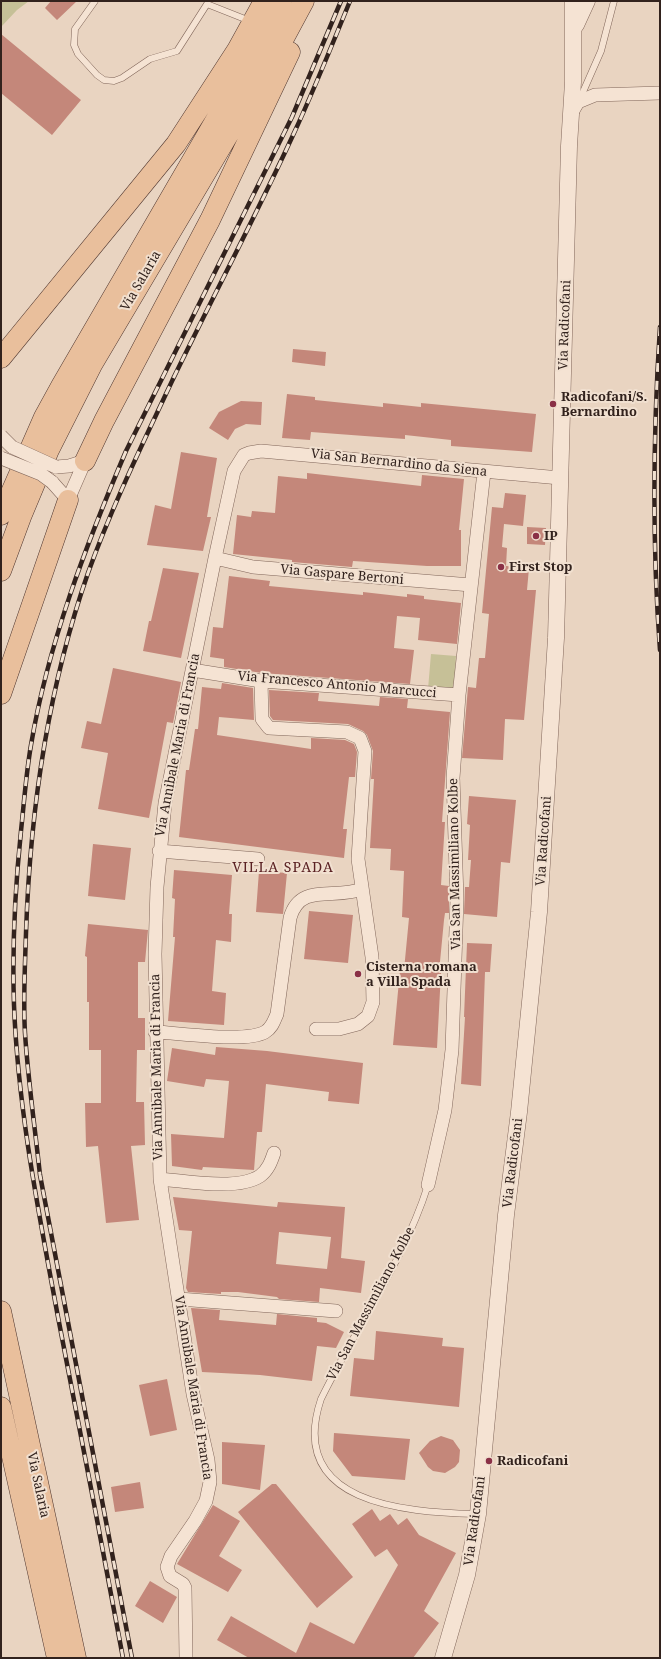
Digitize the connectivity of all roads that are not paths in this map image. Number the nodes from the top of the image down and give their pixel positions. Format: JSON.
{"nodes":[{"id":1,"x":96,"y":1,"type":"edge"},
{"id":2,"x":264,"y":1,"type":"edge"},
{"id":3,"x":282,"y":1,"type":"edge"},
{"id":4,"x":573,"y":1,"type":"edge"},
{"id":5,"x":586,"y":1,"type":"edge"},
{"id":6,"x":614,"y":1,"type":"edge"},
{"id":7,"x":302,"y":5,"type":"edge"},
{"id":8,"x":253,"y":22,"type":"junction"},
{"id":9,"x":573,"y":34,"type":"junction"},
{"id":10,"x":660,"y":93,"type":"edge"},
{"id":11,"x":575,"y":108,"type":"junction"},
{"id":12,"x":1,"y":358,"type":"edge"},
{"id":13,"x":1,"y":436,"type":"edge"},
{"id":14,"x":1,"y":458,"type":"edge"},
{"id":15,"x":240,"y":460,"type":"joint"},
{"id":16,"x":85,"y":461,"type":"junction"},
{"id":17,"x":484,"y":472,"type":"junction"},
{"id":18,"x":560,"y":478,"type":"junction"},
{"id":19,"x":68,"y":500,"type":"junction"},
{"id":20,"x":1,"y":515,"type":"edge"},
{"id":21,"x":214,"y":558,"type":"junction"},
{"id":22,"x":1,"y":571,"type":"edge"},
{"id":23,"x":471,"y":585,"type":"junction"},
{"id":24,"x":192,"y":670,"type":"junction"},
{"id":25,"x":261,"y":681,"type":"junction"},
{"id":26,"x":1,"y":694,"type":"edge"},
{"id":27,"x":459,"y":695,"type":"junction"},
{"id":28,"x":159,"y":851,"type":"junction"},
{"id":29,"x":258,"y":858,"type":"dead end"},
{"id":30,"x":362,"y":889,"type":"junction"},
{"id":31,"x":316,"y":1029,"type":"dead end"},
{"id":32,"x":155,"y":1032,"type":"junction"},
{"id":33,"x":274,"y":1153,"type":"dead end"},
{"id":34,"x":160,"y":1179,"type":"junction"},
{"id":35,"x":428,"y":1184,"type":"joint"},
{"id":36,"x":179,"y":1299,"type":"junction"},
{"id":37,"x":1,"y":1311,"type":"edge"},
{"id":38,"x":336,"y":1311,"type":"dead end"},
{"id":39,"x":1,"y":1407,"type":"edge"},
{"id":40,"x":7,"y":1462,"type":"edge"},
{"id":41,"x":478,"y":1514,"type":"junction"},
{"id":42,"x":57,"y":1658,"type":"edge"},
{"id":43,"x":76,"y":1658,"type":"edge"},
{"id":44,"x":186,"y":1658,"type":"edge"},
{"id":45,"x":443,"y":1658,"type":"edge"}],
"edges":[{"from":1,"to":8,"type":"lane"},
{"from":2,"to":8,"type":"main road"},
{"from":3,"to":20,"type":"main road","name":"Via Salaria"},
{"from":4,"to":9,"type":"street","name":"Via Radicofani"},
{"from":5,"to":9,"type":"street"},
{"from":6,"to":11,"type":"lane"},
{"from":7,"to":16,"type":"main road"},
{"from":7,"to":22,"type":"main road","name":"Via Salaria"},
{"from":8,"to":12,"type":"main road"},
{"from":9,"to":11,"type":"street","name":"Via Radicofani"},
{"from":10,"to":11,"type":"street"},
{"from":11,"to":18,"type":"street","name":"Via Radicofani"},
{"from":13,"to":16,"type":"street","bridge":true},
{"from":14,"to":19,"type":"street","bridge":true},
{"from":15,"to":17,"type":"street","name":"Via San Bernardino da Siena"},
{"from":15,"to":21,"type":"street","name":"Via Annibale Maria di Francia"},
{"from":16,"to":19,"type":"street"},
{"from":17,"to":18,"type":"street","name":"Via San Bernardino da Siena"},
{"from":17,"to":23,"type":"street","name":"Via San Massimiliano Kolbe"},
{"from":18,"to":41,"type":"street","name":"Via Radicofani"},
{"from":19,"to":26,"type":"main road"},
{"from":21,"to":23,"type":"street","name":"Via Gaspare Bertoni"},
{"from":21,"to":24,"type":"street","name":"Via Annibale Maria di Francia"},
{"from":23,"to":27,"type":"street","name":"Via San Massimiliano Kolbe"},
{"from":24,"to":25,"type":"street","name":"Via Francesco Antonio Marcucci"},
{"from":24,"to":28,"type":"street","name":"Via Annibale Maria di Francia"},
{"from":25,"to":27,"type":"street","name":"Via Francesco Antonio Marcucci"},
{"from":25,"to":30,"type":"street"},
{"from":27,"to":35,"type":"street","name":"Via San Massimiliano Kolbe"},
{"from":28,"to":29,"type":"street"},
{"from":28,"to":32,"type":"street","name":"Via Annibale Maria di Francia"},
{"from":30,"to":31,"type":"street"},
{"from":30,"to":32,"type":"street"},
{"from":32,"to":34,"type":"street","name":"Via Annibale Maria di Francia"},
{"from":33,"to":34,"type":"street"},
{"from":34,"to":36,"type":"street","name":"Via Annibale Maria di Francia"},
{"from":35,"to":41,"type":"lane","name":"Via San Massimiliano Kolbe"},
{"from":36,"to":38,"type":"street"},
{"from":36,"to":44,"type":"street","name":"Via Annibale Maria di Francia"},
{"from":37,"to":43,"type":"main road","name":"Via Salaria"},
{"from":39,"to":40,"type":"main road","name":"Via Salaria"},
{"from":40,"to":42,"type":"main road","name":"Via Salaria"},
{"from":41,"to":45,"type":"street","name":"Via Radicofani"}]}
